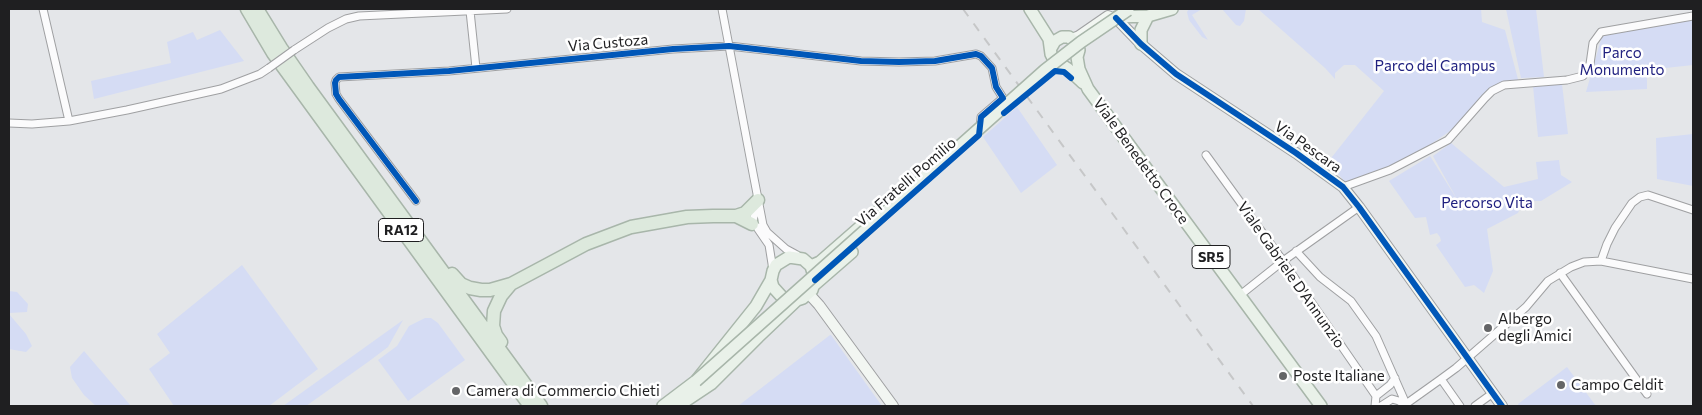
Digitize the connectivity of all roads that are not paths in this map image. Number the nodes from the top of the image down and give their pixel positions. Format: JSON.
{"nodes":[{"id":1,"x":42,"y":9,"type":"edge"},
{"id":2,"x":247,"y":9,"type":"edge"},
{"id":3,"x":257,"y":9,"type":"edge"},
{"id":4,"x":506,"y":9,"type":"edge"},
{"id":5,"x":722,"y":9,"type":"edge"},
{"id":6,"x":1172,"y":9,"type":"edge"},
{"id":7,"x":470,"y":10,"type":"junction"},
{"id":8,"x":1120,"y":12,"type":"edge"},
{"id":9,"x":1033,"y":13,"type":"edge"},
{"id":10,"x":1148,"y":16,"type":"junction"},
{"id":11,"x":1693,"y":16,"type":"edge"},
{"id":12,"x":1072,"y":39,"type":"junction"},
{"id":13,"x":1141,"y":44,"type":"junction"},
{"id":14,"x":729,"y":46,"type":"junction"},
{"id":15,"x":1051,"y":48,"type":"junction"},
{"id":16,"x":1077,"y":57,"type":"junction"},
{"id":17,"x":1062,"y":65,"type":"junction"},
{"id":18,"x":476,"y":68,"type":"junction"},
{"id":19,"x":1086,"y":86,"type":"junction"},
{"id":20,"x":1003,"y":98,"type":"joint"},
{"id":21,"x":69,"y":121,"type":"junction"},
{"id":22,"x":9,"y":123,"type":"edge"},
{"id":23,"x":1206,"y":155,"type":"dead end"},
{"id":24,"x":915,"y":186,"type":"junction"},
{"id":25,"x":1343,"y":187,"type":"junction"},
{"id":26,"x":758,"y":200,"type":"junction"},
{"id":27,"x":416,"y":201,"type":"dead end"},
{"id":28,"x":1359,"y":207,"type":"junction"},
{"id":29,"x":1693,"y":210,"type":"edge"},
{"id":30,"x":736,"y":216,"type":"junction"},
{"id":31,"x":752,"y":224,"type":"junction"},
{"id":32,"x":767,"y":232,"type":"junction"},
{"id":33,"x":1296,"y":251,"type":"junction"},
{"id":34,"x":434,"y":260,"type":"junction"},
{"id":35,"x":1283,"y":261,"type":"junction"},
{"id":36,"x":1601,"y":261,"type":"junction"},
{"id":37,"x":1560,"y":273,"type":"junction"},
{"id":38,"x":772,"y":276,"type":"junction"},
{"id":39,"x":811,"y":276,"type":"junction"},
{"id":40,"x":1693,"y":279,"type":"edge"},
{"id":41,"x":511,"y":284,"type":"junction"},
{"id":42,"x":1240,"y":296,"type":"junction"},
{"id":43,"x":797,"y":300,"type":"junction"},
{"id":44,"x":1468,"y":358,"type":"junction"},
{"id":45,"x":509,"y":362,"type":"junction"},
{"id":46,"x":1395,"y":378,"type":"junction"},
{"id":47,"x":1440,"y":379,"type":"junction"},
{"id":48,"x":696,"y":381,"type":"junction"},
{"id":49,"x":1493,"y":393,"type":"junction"},
{"id":50,"x":1647,"y":394,"type":"dead end"},
{"id":51,"x":1376,"y":396,"type":"junction"},
{"id":52,"x":1392,"y":400,"type":"junction"},
{"id":53,"x":1407,"y":405,"type":"edge"},
{"id":54,"x":530,"y":406,"type":"edge"},
{"id":55,"x":541,"y":406,"type":"edge"},
{"id":56,"x":663,"y":406,"type":"edge"},
{"id":57,"x":678,"y":406,"type":"edge"},
{"id":58,"x":893,"y":406,"type":"edge"},
{"id":59,"x":1321,"y":406,"type":"edge"},
{"id":60,"x":1375,"y":406,"type":"edge"},
{"id":61,"x":1382,"y":406,"type":"edge"},
{"id":62,"x":1460,"y":406,"type":"edge"},
{"id":63,"x":1475,"y":406,"type":"edge"},
{"id":64,"x":1502,"y":406,"type":"edge"}],
"edges":[{"from":1,"to":21,"type":"street"},
{"from":2,"to":54,"type":"highway","number":"RA12"},
{"from":3,"to":34,"type":"highway","number":"RA12"},
{"from":4,"to":7,"type":"street"},
{"from":5,"to":14,"type":"street"},
{"from":6,"to":10,"type":"main road"},
{"from":7,"to":18,"type":"street"},
{"from":7,"to":21,"type":"street","bridge":true},
{"from":8,"to":10,"type":"main road"},
{"from":8,"to":12,"type":"street"},
{"from":8,"to":13,"type":"street","name":"Via Pescara"},
{"from":8,"to":24,"type":"main road","name":"Via Fratelli Pomilio","bridge":true},
{"from":9,"to":12,"type":"main road","number":"SR5"},
{"from":9,"to":15,"type":"main road","number":"SR5"},
{"from":10,"to":13,"type":"main road"},
{"from":11,"to":25,"type":"street"},
{"from":12,"to":15,"type":"main road"},
{"from":12,"to":16,"type":"main road","number":"SR5"},
{"from":13,"to":25,"type":"street","name":"Via Pescara"},
{"from":14,"to":18,"type":"street","name":"Via Custoza"},
{"from":14,"to":20,"type":"street","name":"Via Custoza"},
{"from":14,"to":26,"type":"street"},
{"from":15,"to":17,"type":"main road","number":"SR5"},
{"from":16,"to":17,"type":"main road"},
{"from":16,"to":19,"type":"main road","number":"SR5"},
{"from":17,"to":19,"type":"main road","number":"SR5"},
{"from":18,"to":27,"type":"street","name":"Via Custoza"},
{"from":19,"to":42,"type":"main road","name":"Viale Benedetto Croce","number":"SR5"},
{"from":20,"to":39,"type":"street","name":"Via Fratelli Pomilio"},
{"from":21,"to":22,"type":"street"},
{"from":23,"to":35,"type":"street","name":"Viale Gabriele D'Annunzio"},
{"from":24,"to":39,"type":"main road","name":"Via Fratelli Pomilio","bridge":true},
{"from":24,"to":39,"type":"main road","bridge":true},
{"from":24,"to":39,"type":"main road"},
{"from":25,"to":28,"type":"street","name":"Via Pescara"},
{"from":26,"to":30,"type":"highway"},
{"from":26,"to":31,"type":"street"},
{"from":26,"to":32,"type":"street"},
{"from":28,"to":33,"type":"street"},
{"from":28,"to":44,"type":"street","name":"Via Pescara"},
{"from":29,"to":36,"type":"street"},
{"from":30,"to":31,"type":"highway"},
{"from":30,"to":41,"type":"highway"},
{"from":31,"to":32,"type":"street"},
{"from":31,"to":38,"type":"street"},
{"from":32,"to":39,"type":"street"},
{"from":33,"to":35,"type":"street"},
{"from":33,"to":46,"type":"street"},
{"from":34,"to":41,"type":"highway"},
{"from":34,"to":45,"type":"highway","number":"RA12"},
{"from":35,"to":42,"type":"street"},
{"from":35,"to":51,"type":"street","name":"Viale Gabriele D'Annunzio"},
{"from":36,"to":37,"type":"street"},
{"from":36,"to":40,"type":"street"},
{"from":37,"to":44,"type":"street"},
{"from":37,"to":50,"type":"street"},
{"from":38,"to":39,"type":"main road"},
{"from":38,"to":43,"type":"main road"},
{"from":38,"to":48,"type":"main road","bridge":true},
{"from":39,"to":43,"type":"main road"},
{"from":39,"to":48,"type":"main road","name":"Via Fratelli Pomilio","bridge":true},
{"from":39,"to":58,"type":"street"},
{"from":41,"to":45,"type":"highway"},
{"from":42,"to":59,"type":"main road","name":"Viale Benedetto Croce","number":"SR5"},
{"from":43,"to":57,"type":"main road"},
{"from":44,"to":47,"type":"street"},
{"from":44,"to":49,"type":"street","name":"Via Pescara"},
{"from":45,"to":55,"type":"highway","number":"RA12"},
{"from":46,"to":51,"type":"street"},
{"from":46,"to":53,"type":"street"},
{"from":47,"to":53,"type":"street"},
{"from":47,"to":62,"type":"street"},
{"from":48,"to":56,"type":"main road","name":"Via Fratelli Pomilio"},
{"from":49,"to":63,"type":"street"},
{"from":49,"to":64,"type":"street","name":"Via Pescara"},
{"from":51,"to":52,"type":"street"},
{"from":51,"to":60,"type":"street"},
{"from":52,"to":53,"type":"street"},
{"from":52,"to":61,"type":"street"}]}
